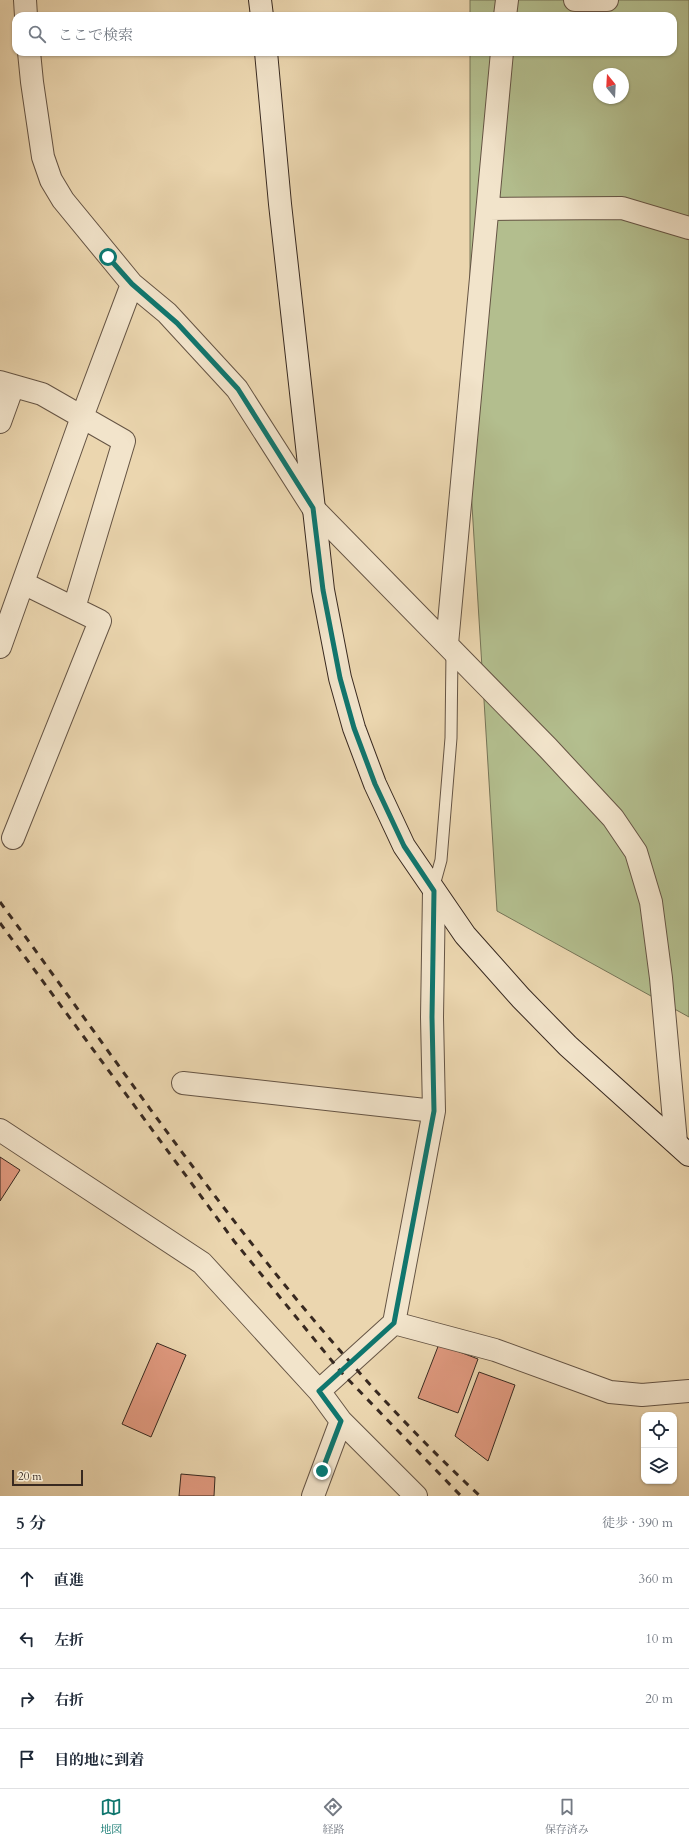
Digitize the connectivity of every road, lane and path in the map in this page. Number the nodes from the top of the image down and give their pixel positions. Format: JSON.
{"nodes":[{"id":1,"x":25,"y":0,"type":"edge"},
{"id":2,"x":260,"y":0,"type":"edge"},
{"id":3,"x":506,"y":0,"type":"edge"},
{"id":4,"x":575,"y":0,"type":"edge"},
{"id":5,"x":607,"y":0,"type":"edge"},
{"id":6,"x":26,"y":12,"type":"edge"},
{"id":7,"x":262,"y":12,"type":"edge"},
{"id":8,"x":505,"y":12,"type":"edge"},
{"id":9,"x":29,"y":56,"type":"edge"},
{"id":10,"x":266,"y":56,"type":"edge"},
{"id":11,"x":502,"y":56,"type":"edge"},
{"id":12,"x":489,"y":209,"type":"junction"},
{"id":13,"x":689,"y":228,"type":"edge"},
{"id":14,"x":132,"y":284,"type":"junction"},
{"id":15,"x":7,"y":384,"type":"edge"},
{"id":16,"x":82,"y":417,"type":"junction"},
{"id":17,"x":0,"y":422,"type":"edge"},
{"id":18,"x":313,"y":508,"type":"junction"},
{"id":19,"x":22,"y":583,"type":"junction"},
{"id":20,"x":74,"y":608,"type":"junction"},
{"id":21,"x":0,"y":647,"type":"edge"},
{"id":22,"x":450,"y":647,"type":"junction"},
{"id":23,"x":14,"y":838,"type":"dead end"},
{"id":24,"x":434,"y":890,"type":"junction"},
{"id":25,"x":183,"y":1083,"type":"dead end"},
{"id":26,"x":434,"y":1111,"type":"junction"},
{"id":27,"x":0,"y":1130,"type":"edge"},
{"id":28,"x":685,"y":1152,"type":"edge"},
{"id":29,"x":394,"y":1323,"type":"junction"},
{"id":30,"x":319,"y":1391,"type":"junction"},
{"id":31,"x":689,"y":1391,"type":"edge"},
{"id":32,"x":341,"y":1421,"type":"junction"},
{"id":33,"x":313,"y":1496,"type":"edge"},
{"id":34,"x":416,"y":1496,"type":"edge"}],
"edges":[{"from":1,"to":6,"type":"street"},
{"from":2,"to":7,"type":"street"},
{"from":3,"to":8,"type":"street"},
{"from":4,"to":5,"type":"street"},
{"from":9,"to":14,"type":"street"},
{"from":10,"to":18,"type":"street"},
{"from":11,"to":12,"type":"street"},
{"from":12,"to":13,"type":"street"},
{"from":12,"to":22,"type":"street"},
{"from":14,"to":16,"type":"street"},
{"from":14,"to":18,"type":"street"},
{"from":15,"to":16,"type":"street"},
{"from":15,"to":17,"type":"street"},
{"from":16,"to":19,"type":"street"},
{"from":16,"to":20,"type":"street"},
{"from":18,"to":22,"type":"street"},
{"from":18,"to":24,"type":"street"},
{"from":19,"to":20,"type":"street"},
{"from":19,"to":21,"type":"street"},
{"from":20,"to":23,"type":"street"},
{"from":22,"to":24,"type":"lane"},
{"from":22,"to":28,"type":"street"},
{"from":24,"to":26,"type":"street"},
{"from":24,"to":28,"type":"street"},
{"from":25,"to":26,"type":"street"},
{"from":26,"to":29,"type":"street"},
{"from":27,"to":30,"type":"street"},
{"from":29,"to":30,"type":"street"},
{"from":29,"to":31,"type":"street"},
{"from":30,"to":32,"type":"street"},
{"from":32,"to":33,"type":"street"},
{"from":32,"to":34,"type":"street"}]}
